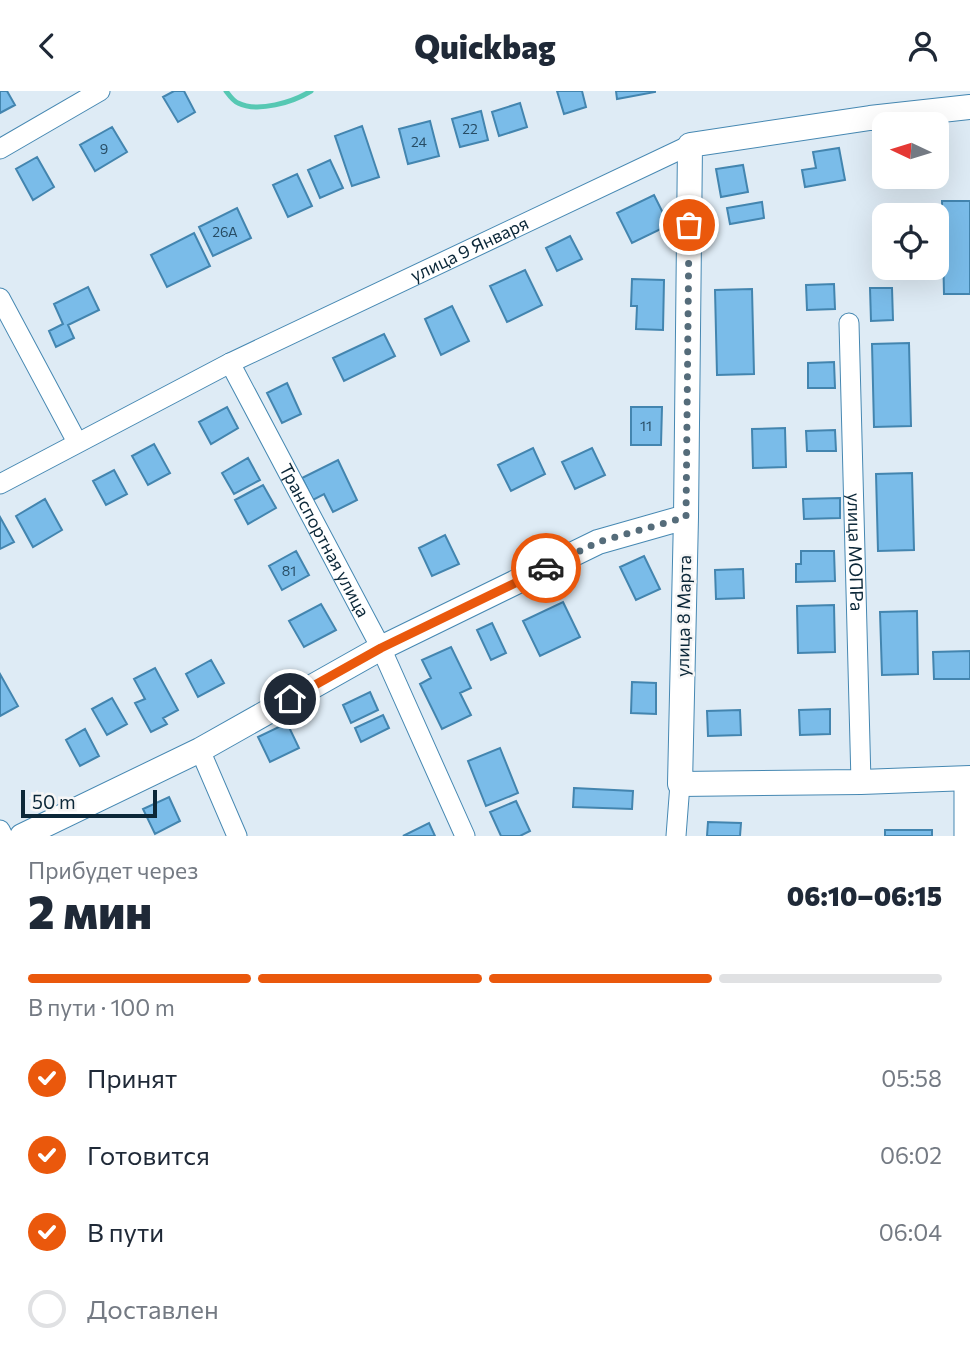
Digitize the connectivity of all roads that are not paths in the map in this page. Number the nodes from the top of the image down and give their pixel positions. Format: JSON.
{"nodes":[{"id":1,"x":100,"y":91,"type":"edge"},
{"id":2,"x":970,"y":107,"type":"edge"},
{"id":3,"x":690,"y":145,"type":"junction"},
{"id":4,"x":0,"y":149,"type":"edge"},
{"id":5,"x":0,"y":298,"type":"edge"},
{"id":6,"x":849,"y":323,"type":"dead end"},
{"id":7,"x":230,"y":363,"type":"junction"},
{"id":8,"x":77,"y":442,"type":"junction"},
{"id":9,"x":0,"y":484,"type":"edge"},
{"id":10,"x":686,"y":517,"type":"junction"},
{"id":11,"x":381,"y":648,"type":"junction"},
{"id":12,"x":200,"y":750,"type":"junction"},
{"id":13,"x":967,"y":778,"type":"edge"},
{"id":14,"x":861,"y":782,"type":"junction"},
{"id":15,"x":680,"y":784,"type":"junction"},
{"id":16,"x":0,"y":829,"type":"edge"},
{"id":17,"x":3,"y":836,"type":"edge"},
{"id":18,"x":22,"y":836,"type":"edge"},
{"id":19,"x":237,"y":836,"type":"edge"},
{"id":20,"x":464,"y":836,"type":"edge"},
{"id":21,"x":676,"y":836,"type":"edge"},
{"id":22,"x":964,"y":836,"type":"edge"}],
"edges":[{"from":1,"to":4,"type":"street"},
{"from":2,"to":3,"type":"street","name":"улица 9 Января"},
{"from":3,"to":7,"type":"street","name":"улица 9 Января"},
{"from":3,"to":10,"type":"street","name":"улица 8 Марта"},
{"from":5,"to":8,"type":"street"},
{"from":6,"to":14,"type":"street","name":"улица МОПРа"},
{"from":7,"to":8,"type":"street","name":"улица 9 Января"},
{"from":7,"to":11,"type":"street","name":"Транспортная улица"},
{"from":8,"to":9,"type":"street","name":"улица 9 Января"},
{"from":10,"to":11,"type":"street"},
{"from":10,"to":15,"type":"street","name":"улица 8 Марта"},
{"from":11,"to":12,"type":"street"},
{"from":11,"to":20,"type":"street","name":"Транспортная улица"},
{"from":12,"to":18,"type":"street"},
{"from":12,"to":19,"type":"street"},
{"from":13,"to":14,"type":"street"},
{"from":13,"to":22,"type":"street"},
{"from":14,"to":15,"type":"street"},
{"from":15,"to":21,"type":"street","name":"улица 8 Марта"},
{"from":16,"to":17,"type":"street"}]}
